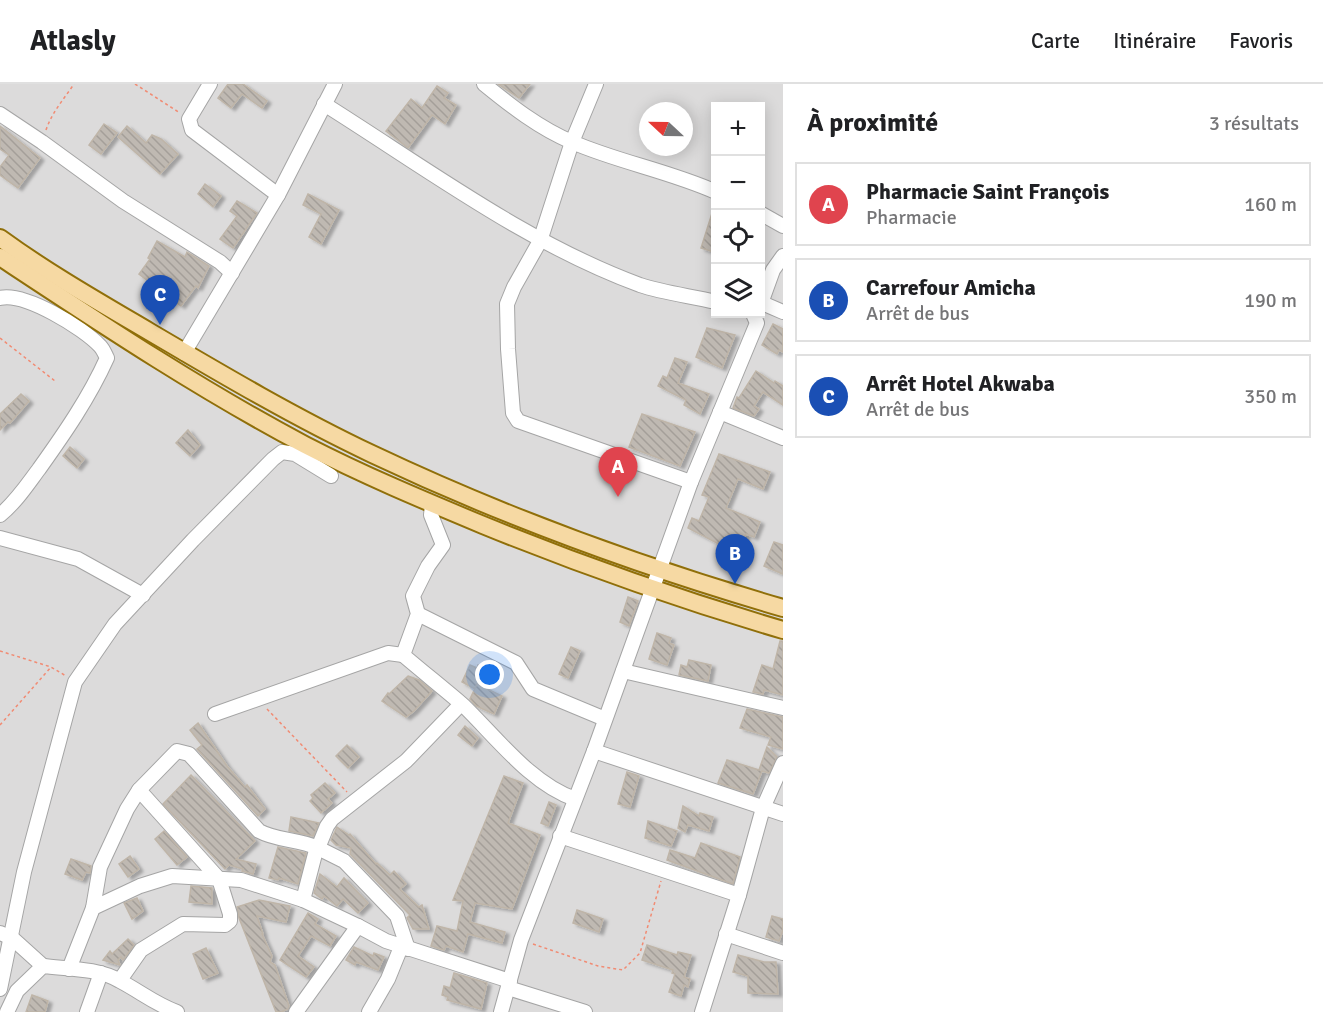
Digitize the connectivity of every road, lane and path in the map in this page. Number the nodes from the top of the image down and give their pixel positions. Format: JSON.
{"nodes":[{"id":1,"x":74,"y":84,"type":"edge"},
{"id":2,"x":135,"y":84,"type":"edge"},
{"id":3,"x":210,"y":84,"type":"edge"},
{"id":4,"x":335,"y":84,"type":"edge"},
{"id":5,"x":484,"y":84,"type":"edge"},
{"id":6,"x":596,"y":84,"type":"edge"},
{"id":7,"x":324,"y":104,"type":"junction"},
{"id":8,"x":0,"y":114,"type":"edge"},
{"id":9,"x":189,"y":119,"type":"junction"},
{"id":10,"x":42,"y":142,"type":"junction"},
{"id":11,"x":572,"y":142,"type":"junction"},
{"id":12,"x":711,"y":190,"type":"edge"},
{"id":13,"x":278,"y":195,"type":"junction"},
{"id":14,"x":765,"y":216,"type":"edge"},
{"id":15,"x":783,"y":226,"type":"edge"},
{"id":16,"x":0,"y":238,"type":"edge"},
{"id":17,"x":540,"y":241,"type":"junction"},
{"id":18,"x":0,"y":256,"type":"edge"},
{"id":19,"x":783,"y":256,"type":"edge"},
{"id":20,"x":232,"y":273,"type":"junction"},
{"id":21,"x":765,"y":290,"type":"edge"},
{"id":22,"x":0,"y":298,"type":"edge"},
{"id":23,"x":711,"y":301,"type":"edge"},
{"id":24,"x":765,"y":311,"type":"edge"},
{"id":25,"x":783,"y":312,"type":"edge"},
{"id":26,"x":757,"y":318,"type":"edge"},
{"id":27,"x":0,"y":338,"type":"edge"},
{"id":28,"x":184,"y":353,"type":"junction"},
{"id":29,"x":55,"y":381,"type":"dead end"},
{"id":30,"x":720,"y":412,"type":"junction"},
{"id":31,"x":783,"y":438,"type":"edge"},
{"id":32,"x":332,"y":476,"type":"dead end"},
{"id":33,"x":691,"y":482,"type":"junction"},
{"id":34,"x":432,"y":504,"type":"junction"},
{"id":35,"x":0,"y":515,"type":"edge"},
{"id":36,"x":0,"y":538,"type":"edge"},
{"id":37,"x":660,"y":570,"type":"junction"},
{"id":38,"x":653,"y":589,"type":"junction"},
{"id":39,"x":143,"y":595,"type":"junction"},
{"id":40,"x":783,"y":608,"type":"edge"},
{"id":41,"x":418,"y":614,"type":"junction"},
{"id":42,"x":783,"y":630,"type":"edge"},
{"id":43,"x":0,"y":651,"type":"edge"},
{"id":44,"x":403,"y":655,"type":"junction"},
{"id":45,"x":51,"y":667,"type":"junction"},
{"id":46,"x":623,"y":671,"type":"junction"},
{"id":47,"x":75,"y":682,"type":"junction"},
{"id":48,"x":258,"y":699,"type":"junction"},
{"id":49,"x":462,"y":704,"type":"junction"},
{"id":50,"x":783,"y":708,"type":"edge"},
{"id":51,"x":215,"y":714,"type":"dead end"},
{"id":52,"x":605,"y":719,"type":"junction"},
{"id":53,"x":0,"y":725,"type":"edge"},
{"id":54,"x":594,"y":751,"type":"junction"},
{"id":55,"x":783,"y":763,"type":"edge"},
{"id":56,"x":139,"y":790,"type":"junction"},
{"id":57,"x":575,"y":799,"type":"junction"},
{"id":58,"x":356,"y":801,"type":"junction"},
{"id":59,"x":763,"y":808,"type":"junction"},
{"id":60,"x":783,"y":814,"type":"edge"},
{"id":61,"x":560,"y":836,"type":"junction"},
{"id":62,"x":318,"y":848,"type":"junction"},
{"id":63,"x":664,"y":869,"type":"junction"},
{"id":64,"x":219,"y":879,"type":"junction"},
{"id":65,"x":739,"y":895,"type":"junction"},
{"id":66,"x":303,"y":900,"type":"junction"},
{"id":67,"x":93,"y":908,"type":"junction"},
{"id":68,"x":358,"y":926,"type":"junction"},
{"id":69,"x":726,"y":934,"type":"junction"},
{"id":70,"x":6,"y":936,"type":"edge"},
{"id":71,"x":521,"y":940,"type":"junction"},
{"id":72,"x":405,"y":948,"type":"junction"},
{"id":73,"x":783,"y":953,"type":"edge"},
{"id":74,"x":43,"y":966,"type":"junction"},
{"id":75,"x":69,"y":969,"type":"junction"},
{"id":76,"x":101,"y":973,"type":"junction"},
{"id":77,"x":120,"y":980,"type":"junction"},
{"id":78,"x":509,"y":985,"type":"junction"},
{"id":79,"x":0,"y":989,"type":"edge"},
{"id":80,"x":158,"y":1009,"type":"edge"},
{"id":81,"x":7,"y":1012,"type":"edge"},
{"id":82,"x":87,"y":1012,"type":"edge"},
{"id":83,"x":177,"y":1012,"type":"edge"},
{"id":84,"x":296,"y":1012,"type":"edge"},
{"id":85,"x":369,"y":1012,"type":"edge"},
{"id":86,"x":501,"y":1012,"type":"edge"},
{"id":87,"x":585,"y":1012,"type":"edge"},
{"id":88,"x":702,"y":1012,"type":"edge"}],
"edges":[{"from":1,"to":10,"type":"path"},
{"from":2,"to":9,"type":"path"},
{"from":3,"to":9,"type":"street"},
{"from":4,"to":7,"type":"street"},
{"from":5,"to":11,"type":"street"},
{"from":6,"to":11,"type":"street"},
{"from":7,"to":13,"type":"street"},
{"from":7,"to":17,"type":"street"},
{"from":8,"to":10,"type":"street"},
{"from":9,"to":13,"type":"street"},
{"from":10,"to":20,"type":"street"},
{"from":11,"to":12,"type":"street"},
{"from":11,"to":17,"type":"street"},
{"from":13,"to":20,"type":"street"},
{"from":14,"to":15,"type":"street"},
{"from":16,"to":28,"type":"main road"},
{"from":17,"to":23,"type":"street"},
{"from":17,"to":33,"type":"street"},
{"from":18,"to":34,"type":"main road"},
{"from":19,"to":21,"type":"street"},
{"from":20,"to":28,"type":"street"},
{"from":22,"to":35,"type":"street"},
{"from":24,"to":25,"type":"street"},
{"from":26,"to":30,"type":"street"},
{"from":27,"to":29,"type":"path"},
{"from":28,"to":37,"type":"main road"},
{"from":30,"to":31,"type":"street"},
{"from":30,"to":33,"type":"street"},
{"from":32,"to":39,"type":"street"},
{"from":33,"to":37,"type":"street"},
{"from":34,"to":38,"type":"main road"},
{"from":34,"to":41,"type":"street"},
{"from":36,"to":39,"type":"street"},
{"from":37,"to":38,"type":"street"},
{"from":37,"to":40,"type":"main road"},
{"from":38,"to":42,"type":"main road"},
{"from":38,"to":46,"type":"street"},
{"from":39,"to":47,"type":"street"},
{"from":41,"to":44,"type":"street"},
{"from":41,"to":52,"type":"street"},
{"from":43,"to":45,"type":"path"},
{"from":44,"to":48,"type":"street"},
{"from":44,"to":49,"type":"street"},
{"from":45,"to":47,"type":"path"},
{"from":45,"to":53,"type":"path"},
{"from":46,"to":50,"type":"street"},
{"from":46,"to":52,"type":"street"},
{"from":47,"to":70,"type":"street"},
{"from":48,"to":51,"type":"street"},
{"from":48,"to":58,"type":"path"},
{"from":49,"to":57,"type":"street"},
{"from":49,"to":58,"type":"street"},
{"from":52,"to":54,"type":"street"},
{"from":54,"to":57,"type":"street"},
{"from":54,"to":59,"type":"street"},
{"from":55,"to":59,"type":"street"},
{"from":56,"to":62,"type":"street"},
{"from":56,"to":64,"type":"street"},
{"from":56,"to":67,"type":"street"},
{"from":57,"to":61,"type":"street"},
{"from":58,"to":62,"type":"street"},
{"from":59,"to":60,"type":"street"},
{"from":59,"to":65,"type":"street"},
{"from":61,"to":63,"type":"street"},
{"from":61,"to":71,"type":"street"},
{"from":62,"to":66,"type":"street"},
{"from":62,"to":72,"type":"street"},
{"from":63,"to":65,"type":"street"},
{"from":63,"to":71,"type":"path"},
{"from":64,"to":66,"type":"street"},
{"from":64,"to":67,"type":"street"},
{"from":64,"to":77,"type":"street"},
{"from":65,"to":69,"type":"street"},
{"from":66,"to":68,"type":"street"},
{"from":67,"to":75,"type":"street"},
{"from":68,"to":72,"type":"street"},
{"from":68,"to":84,"type":"street"},
{"from":69,"to":73,"type":"street"},
{"from":69,"to":88,"type":"street"},
{"from":70,"to":74,"type":"street"},
{"from":70,"to":79,"type":"street"},
{"from":71,"to":78,"type":"street"},
{"from":72,"to":78,"type":"street"},
{"from":72,"to":85,"type":"street"},
{"from":74,"to":75,"type":"street"},
{"from":74,"to":81,"type":"street"},
{"from":75,"to":76,"type":"street"},
{"from":76,"to":77,"type":"street"},
{"from":76,"to":82,"type":"street"},
{"from":77,"to":80,"type":"street"},
{"from":78,"to":86,"type":"street"},
{"from":78,"to":87,"type":"street"},
{"from":80,"to":83,"type":"street"}]}
